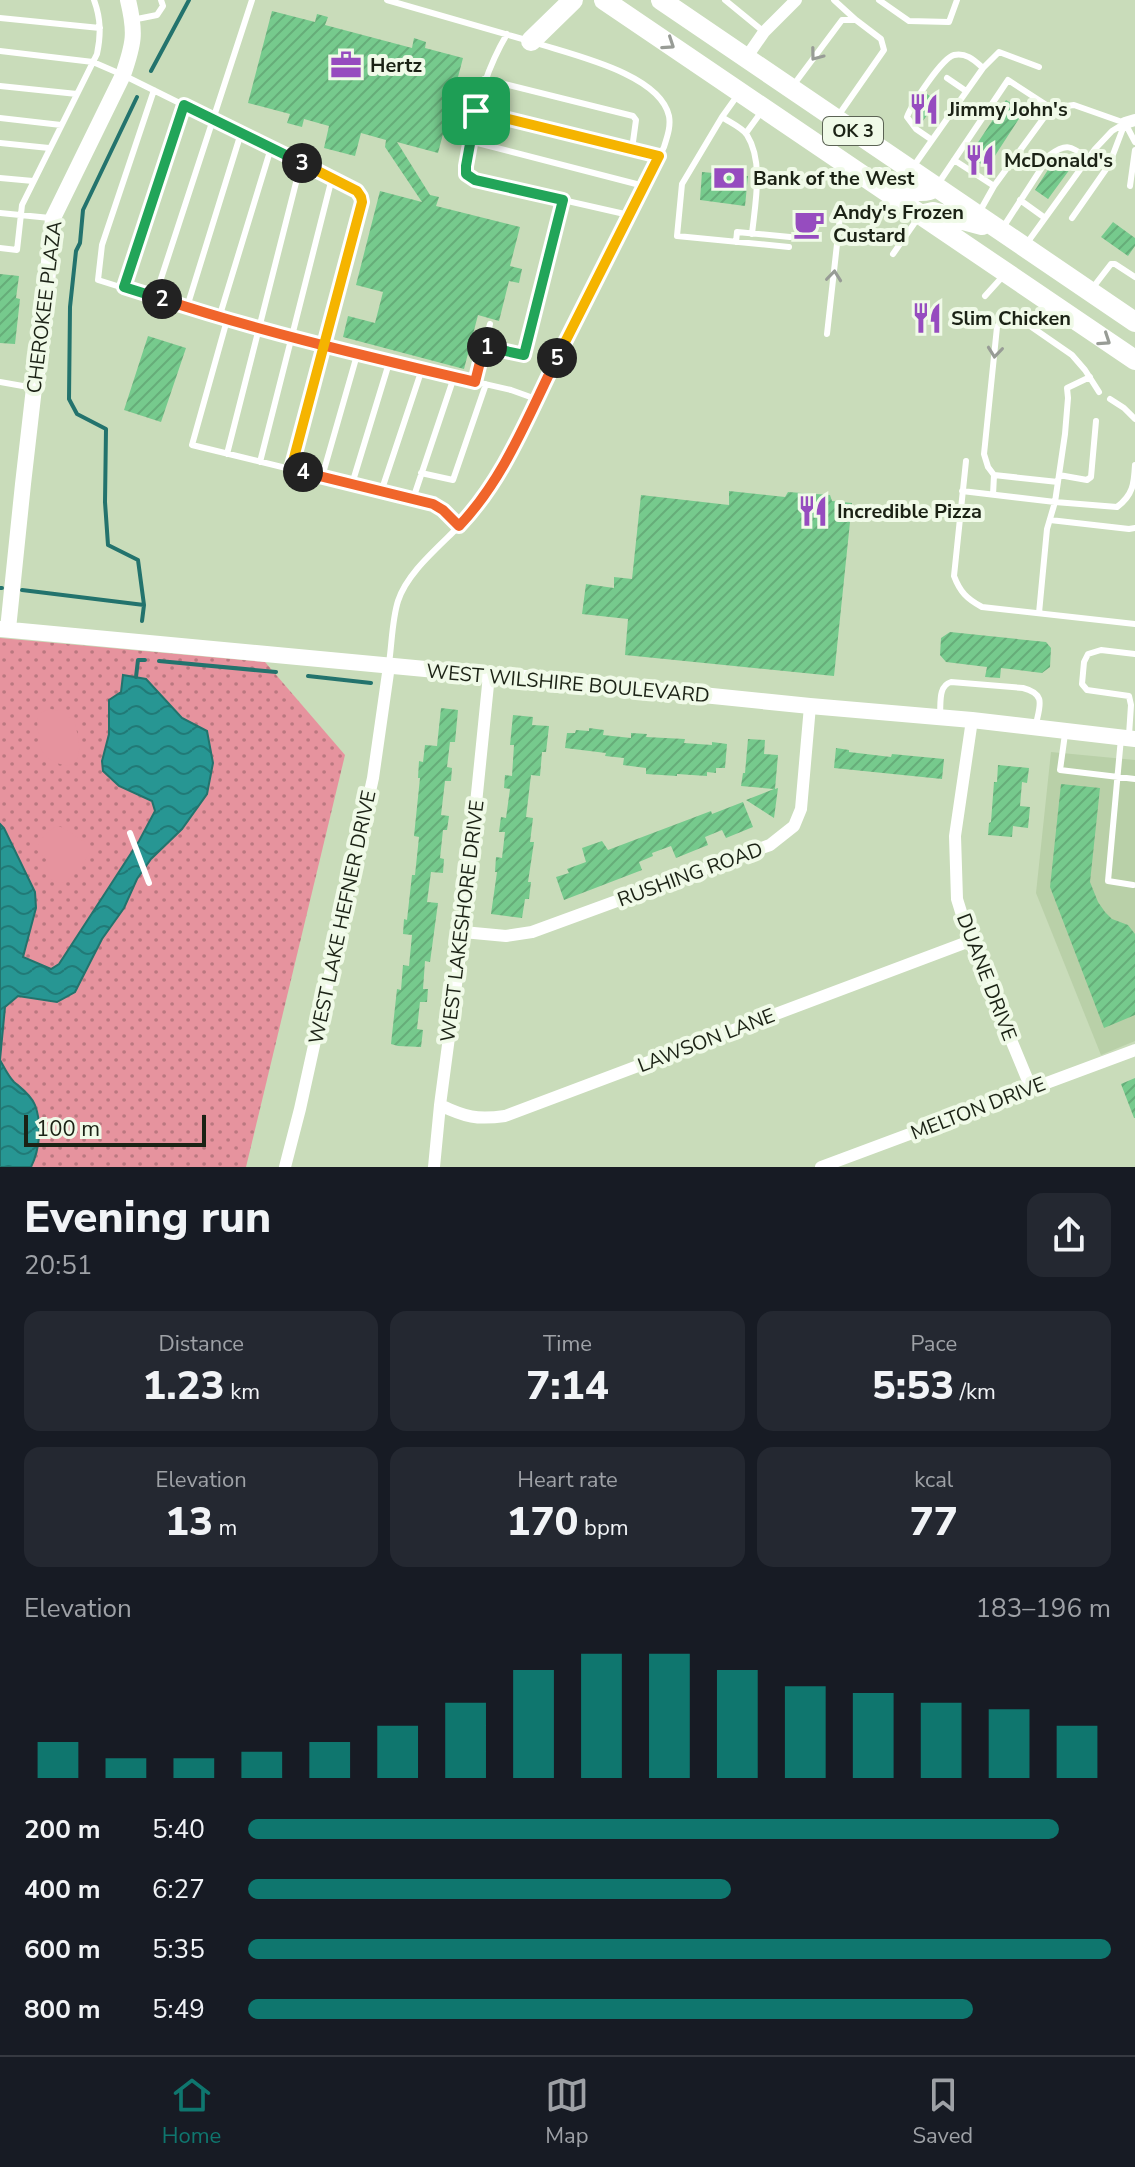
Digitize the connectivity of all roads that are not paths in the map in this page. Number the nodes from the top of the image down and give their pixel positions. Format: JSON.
{"nodes":[{"id":1,"x":94,"y":0,"type":"edge"},
{"id":2,"x":128,"y":0,"type":"edge"},
{"id":3,"x":252,"y":0,"type":"edge"},
{"id":4,"x":387,"y":0,"type":"edge"},
{"id":5,"x":558,"y":0,"type":"edge"},
{"id":6,"x":573,"y":0,"type":"edge"},
{"id":7,"x":604,"y":0,"type":"edge"},
{"id":8,"x":661,"y":0,"type":"edge"},
{"id":9,"x":725,"y":0,"type":"edge"},
{"id":10,"x":796,"y":0,"type":"edge"},
{"id":11,"x":834,"y":0,"type":"edge"},
{"id":12,"x":879,"y":0,"type":"edge"},
{"id":13,"x":957,"y":0,"type":"edge"},
{"id":14,"x":163,"y":2,"type":"edge"},
{"id":15,"x":0,"y":18,"type":"edge"},
{"id":16,"x":132,"y":20,"type":"junction"},
{"id":17,"x":856,"y":20,"type":"junction"},
{"id":18,"x":100,"y":28,"type":"junction"},
{"id":19,"x":764,"y":32,"type":"junction"},
{"id":20,"x":519,"y":38,"type":"junction"},
{"id":21,"x":0,"y":51,"type":"edge"},
{"id":22,"x":746,"y":58,"type":"junction"},
{"id":23,"x":93,"y":62,"type":"junction"},
{"id":24,"x":1039,"y":67,"type":"dead end"},
{"id":25,"x":983,"y":68,"type":"junction"},
{"id":26,"x":123,"y":75,"type":"junction"},
{"id":27,"x":947,"y":78,"type":"dead end"},
{"id":28,"x":484,"y":79,"type":"junction"},
{"id":29,"x":0,"y":86,"type":"edge"},
{"id":30,"x":791,"y":89,"type":"junction"},
{"id":31,"x":154,"y":90,"type":"junction"},
{"id":32,"x":966,"y":91,"type":"junction"},
{"id":33,"x":740,"y":92,"type":"junction"},
{"id":34,"x":77,"y":94,"type":"junction"},
{"id":35,"x":184,"y":105,"type":"junction"},
{"id":36,"x":764,"y":108,"type":"junction"},
{"id":37,"x":1051,"y":108,"type":"junction"},
{"id":38,"x":476,"y":111,"type":"junction"},
{"id":39,"x":722,"y":117,"type":"junction"},
{"id":40,"x":0,"y":118,"type":"edge"},
{"id":41,"x":214,"y":119,"type":"junction"},
{"id":42,"x":836,"y":119,"type":"junction"},
{"id":43,"x":1130,"y":122,"type":"edge"},
{"id":44,"x":61,"y":125,"type":"junction"},
{"id":45,"x":241,"y":133,"type":"junction"},
{"id":46,"x":746,"y":133,"type":"junction"},
{"id":47,"x":932,"y":140,"type":"junction"},
{"id":48,"x":470,"y":141,"type":"junction"},
{"id":49,"x":1135,"y":142,"type":"edge"},
{"id":50,"x":0,"y":143,"type":"edge"},
{"id":51,"x":49,"y":148,"type":"junction"},
{"id":52,"x":271,"y":148,"type":"junction"},
{"id":53,"x":632,"y":149,"type":"junction"},
{"id":54,"x":1135,"y":150,"type":"edge"},
{"id":55,"x":659,"y":156,"type":"junction"},
{"id":56,"x":1088,"y":158,"type":"junction"},
{"id":57,"x":954,"y":160,"type":"junction"},
{"id":58,"x":301,"y":163,"type":"junction"},
{"id":59,"x":849,"y":165,"type":"junction"},
{"id":60,"x":911,"y":170,"type":"junction"},
{"id":61,"x":0,"y":178,"type":"edge"},
{"id":62,"x":332,"y":178,"type":"junction"},
{"id":63,"x":33,"y":181,"type":"junction"},
{"id":64,"x":644,"y":186,"type":"junction"},
{"id":65,"x":994,"y":186,"type":"junction"},
{"id":66,"x":1130,"y":186,"type":"dead end"},
{"id":67,"x":936,"y":187,"type":"junction"},
{"id":68,"x":563,"y":200,"type":"junction"},
{"id":69,"x":1020,"y":200,"type":"junction"},
{"id":70,"x":0,"y":213,"type":"edge"},
{"id":71,"x":20,"y":215,"type":"junction"},
{"id":72,"x":629,"y":215,"type":"junction"},
{"id":73,"x":920,"y":215,"type":"junction"},
{"id":74,"x":977,"y":215,"type":"junction"},
{"id":75,"x":840,"y":217,"type":"dead end"},
{"id":76,"x":53,"y":218,"type":"junction"},
{"id":77,"x":1045,"y":218,"type":"junction"},
{"id":78,"x":1072,"y":218,"type":"dead end"},
{"id":79,"x":1001,"y":230,"type":"junction"},
{"id":80,"x":752,"y":234,"type":"junction"},
{"id":81,"x":790,"y":237,"type":"dead end"},
{"id":82,"x":736,"y":242,"type":"junction"},
{"id":83,"x":1025,"y":246,"type":"junction"},
{"id":84,"x":789,"y":247,"type":"dead end"},
{"id":85,"x":0,"y":248,"type":"edge"},
{"id":86,"x":893,"y":254,"type":"dead end"},
{"id":87,"x":1006,"y":273,"type":"junction"},
{"id":88,"x":1135,"y":277,"type":"edge"},
{"id":89,"x":124,"y":287,"type":"junction"},
{"id":90,"x":1090,"y":291,"type":"junction"},
{"id":91,"x":985,"y":296,"type":"dead end"},
{"id":92,"x":155,"y":297,"type":"junction"},
{"id":93,"x":187,"y":307,"type":"junction"},
{"id":94,"x":219,"y":318,"type":"junction"},
{"id":95,"x":227,"y":320,"type":"junction"},
{"id":96,"x":1135,"y":322,"type":"edge"},
{"id":97,"x":490,"y":324,"type":"dead end"},
{"id":98,"x":259,"y":329,"type":"junction"},
{"id":99,"x":827,"y":334,"type":"dead end"},
{"id":100,"x":291,"y":338,"type":"junction"},
{"id":101,"x":484,"y":346,"type":"junction"},
{"id":102,"x":323,"y":347,"type":"junction"},
{"id":103,"x":357,"y":355,"type":"junction"},
{"id":104,"x":1135,"y":360,"type":"edge"},
{"id":105,"x":389,"y":363,"type":"junction"},
{"id":106,"x":422,"y":369,"type":"junction"},
{"id":107,"x":454,"y":377,"type":"junction"},
{"id":108,"x":1090,"y":377,"type":"junction"},
{"id":109,"x":0,"y":382,"type":"edge"},
{"id":110,"x":475,"y":382,"type":"junction"},
{"id":111,"x":486,"y":384,"type":"junction"},
{"id":112,"x":34,"y":388,"type":"junction"},
{"id":113,"x":1099,"y":392,"type":"dead end"},
{"id":114,"x":536,"y":399,"type":"junction"},
{"id":115,"x":1110,"y":399,"type":"dead end"},
{"id":116,"x":1135,"y":419,"type":"edge"},
{"id":117,"x":1096,"y":421,"type":"dead end"},
{"id":118,"x":227,"y":454,"type":"junction"},
{"id":119,"x":966,"y":461,"type":"dead end"},
{"id":120,"x":260,"y":462,"type":"junction"},
{"id":121,"x":1135,"y":465,"type":"edge"},
{"id":122,"x":291,"y":469,"type":"junction"},
{"id":123,"x":421,"y":473,"type":"junction"},
{"id":124,"x":994,"y":475,"type":"junction"},
{"id":125,"x":322,"y":477,"type":"junction"},
{"id":126,"x":1059,"y":479,"type":"junction"},
{"id":127,"x":352,"y":484,"type":"junction"},
{"id":128,"x":962,"y":491,"type":"junction"},
{"id":129,"x":381,"y":492,"type":"junction"},
{"id":130,"x":993,"y":495,"type":"junction"},
{"id":131,"x":413,"y":499,"type":"junction"},
{"id":132,"x":1055,"y":502,"type":"junction"},
{"id":133,"x":1050,"y":520,"type":"junction"},
{"id":134,"x":459,"y":526,"type":"junction"},
{"id":135,"x":1135,"y":528,"type":"edge"},
{"id":136,"x":1039,"y":613,"type":"junction"},
{"id":137,"x":1135,"y":624,"type":"edge"},
{"id":138,"x":4,"y":629,"type":"edge"},
{"id":139,"x":1135,"y":654,"type":"edge"},
{"id":140,"x":389,"y":666,"type":"junction"},
{"id":141,"x":489,"y":675,"type":"junction"},
{"id":142,"x":810,"y":706,"type":"junction"},
{"id":143,"x":940,"y":718,"type":"junction"},
{"id":144,"x":972,"y":720,"type":"junction"},
{"id":145,"x":1035,"y":728,"type":"junction"},
{"id":146,"x":1065,"y":731,"type":"junction"},
{"id":147,"x":1128,"y":738,"type":"edge"},
{"id":148,"x":1116,"y":776,"type":"junction"},
{"id":149,"x":1135,"y":779,"type":"edge"},
{"id":150,"x":130,"y":833,"type":"dead end"},
{"id":151,"x":149,"y":883,"type":"dead end"},
{"id":152,"x":1134,"y":886,"type":"edge"},
{"id":153,"x":463,"y":932,"type":"junction"},
{"id":154,"x":970,"y":941,"type":"junction"},
{"id":155,"x":1135,"y":1050,"type":"edge"},
{"id":156,"x":1031,"y":1088,"type":"junction"},
{"id":157,"x":440,"y":1105,"type":"junction"},
{"id":158,"x":285,"y":1167,"type":"edge"},
{"id":159,"x":434,"y":1167,"type":"edge"},
{"id":160,"x":821,"y":1167,"type":"edge"}],
"edges":[{"from":1,"to":18,"type":"lane"},
{"from":2,"to":16,"type":"street","name":"CHEROKEE PLAZA"},
{"from":3,"to":41,"type":"lane"},
{"from":4,"to":20,"type":"lane"},
{"from":5,"to":20,"type":"highway"},
{"from":6,"to":20,"type":"highway"},
{"from":7,"to":33,"type":"highway","number":"OK 3","one_way":true},
{"from":8,"to":22,"type":"highway","number":"OK 3"},
{"from":9,"to":19,"type":"lane"},
{"from":10,"to":19,"type":"street"},
{"from":11,"to":17,"type":"lane"},
{"from":12,"to":13,"type":"lane"},
{"from":14,"to":16,"type":"lane"},
{"from":15,"to":18,"type":"lane"},
{"from":16,"to":26,"type":"street","name":"CHEROKEE PLAZA"},
{"from":17,"to":30,"type":"lane","one_way":true},
{"from":17,"to":42,"type":"lane"},
{"from":18,"to":23,"type":"lane"},
{"from":19,"to":22,"type":"street"},
{"from":20,"to":28,"type":"lane"},
{"from":20,"to":55,"type":"lane"},
{"from":21,"to":23,"type":"lane"},
{"from":22,"to":30,"type":"highway","number":"OK 3"},
{"from":23,"to":26,"type":"lane"},
{"from":23,"to":34,"type":"lane"},
{"from":24,"to":25,"type":"lane"},
{"from":25,"to":32,"type":"lane"},
{"from":25,"to":47,"type":"lane"},
{"from":26,"to":31,"type":"lane"},
{"from":26,"to":76,"type":"street","name":"CHEROKEE PLAZA"},
{"from":27,"to":32,"type":"lane"},
{"from":28,"to":38,"type":"lane"},
{"from":28,"to":53,"type":"lane"},
{"from":29,"to":34,"type":"lane"},
{"from":30,"to":42,"type":"highway","number":"OK 3"},
{"from":31,"to":35,"type":"lane"},
{"from":31,"to":89,"type":"lane"},
{"from":32,"to":47,"type":"lane"},
{"from":33,"to":36,"type":"highway","number":"OK 3"},
{"from":33,"to":39,"type":"lane"},
{"from":34,"to":44,"type":"lane"},
{"from":35,"to":41,"type":"lane"},
{"from":35,"to":89,"type":"lane"},
{"from":36,"to":46,"type":"lane"},
{"from":36,"to":59,"type":"highway","number":"OK 3"},
{"from":37,"to":43,"type":"lane"},
{"from":37,"to":57,"type":"lane"},
{"from":37,"to":65,"type":"lane"},
{"from":38,"to":48,"type":"lane"},
{"from":38,"to":53,"type":"lane"},
{"from":39,"to":46,"type":"lane"},
{"from":39,"to":82,"type":"lane"},
{"from":40,"to":44,"type":"lane"},
{"from":41,"to":45,"type":"lane"},
{"from":41,"to":92,"type":"lane"},
{"from":42,"to":60,"type":"highway","number":"OK 3"},
{"from":43,"to":49,"type":"lane"},
{"from":43,"to":56,"type":"lane"},
{"from":43,"to":78,"type":"lane"},
{"from":44,"to":51,"type":"lane"},
{"from":45,"to":52,"type":"lane"},
{"from":45,"to":93,"type":"lane"},
{"from":46,"to":80,"type":"lane"},
{"from":47,"to":60,"type":"lane"},
{"from":48,"to":64,"type":"lane"},
{"from":48,"to":68,"type":"lane"},
{"from":50,"to":51,"type":"lane"},
{"from":51,"to":63,"type":"lane"},
{"from":52,"to":58,"type":"lane"},
{"from":52,"to":94,"type":"lane"},
{"from":53,"to":55,"type":"lane"},
{"from":54,"to":66,"type":"lane"},
{"from":55,"to":64,"type":"lane"},
{"from":56,"to":69,"type":"lane"},
{"from":56,"to":77,"type":"lane"},
{"from":57,"to":65,"type":"lane"},
{"from":57,"to":67,"type":"lane"},
{"from":58,"to":62,"type":"lane"},
{"from":58,"to":98,"type":"lane"},
{"from":59,"to":67,"type":"highway"},
{"from":59,"to":73,"type":"highway","number":"OK 3"},
{"from":60,"to":67,"type":"highway","number":"OK 3"},
{"from":61,"to":63,"type":"lane"},
{"from":62,"to":100,"type":"lane"},
{"from":62,"to":102,"type":"lane"},
{"from":63,"to":71,"type":"lane"},
{"from":64,"to":72,"type":"lane"},
{"from":65,"to":74,"type":"lane"},
{"from":67,"to":74,"type":"highway","number":"OK 3"},
{"from":68,"to":72,"type":"lane"},
{"from":68,"to":101,"type":"lane"},
{"from":69,"to":77,"type":"lane"},
{"from":69,"to":79,"type":"lane"},
{"from":70,"to":71,"type":"lane"},
{"from":71,"to":76,"type":"lane"},
{"from":71,"to":85,"type":"lane"},
{"from":72,"to":114,"type":"lane"},
{"from":73,"to":79,"type":"highway"},
{"from":73,"to":86,"type":"lane"},
{"from":73,"to":87,"type":"highway","number":"OK 3"},
{"from":74,"to":79,"type":"highway","number":"OK 3"},
{"from":99,"to":75,"type":"lane","one_way":true},
{"from":76,"to":112,"type":"street","name":"CHEROKEE PLAZA"},
{"from":77,"to":83,"type":"lane"},
{"from":79,"to":83,"type":"highway","number":"OK 3"},
{"from":80,"to":81,"type":"lane"},
{"from":80,"to":82,"type":"lane"},
{"from":82,"to":84,"type":"lane"},
{"from":83,"to":90,"type":"highway","number":"OK 3"},
{"from":87,"to":91,"type":"lane"},
{"from":87,"to":104,"type":"highway","number":"OK 3","one_way":true},
{"from":88,"to":90,"type":"lane"},
{"from":89,"to":92,"type":"lane"},
{"from":90,"to":96,"type":"highway","number":"OK 3"},
{"from":92,"to":93,"type":"lane"},
{"from":93,"to":94,"type":"lane"},
{"from":94,"to":95,"type":"lane"},
{"from":95,"to":98,"type":"lane"},
{"from":95,"to":118,"type":"lane"},
{"from":97,"to":101,"type":"lane"},
{"from":98,"to":100,"type":"lane"},
{"from":98,"to":118,"type":"lane"},
{"from":100,"to":102,"type":"lane"},
{"from":100,"to":120,"type":"lane"},
{"from":101,"to":110,"type":"lane"},
{"from":102,"to":103,"type":"lane"},
{"from":102,"to":122,"type":"lane"},
{"from":103,"to":105,"type":"lane"},
{"from":103,"to":125,"type":"lane"},
{"from":105,"to":106,"type":"lane"},
{"from":105,"to":127,"type":"lane"},
{"from":106,"to":107,"type":"lane"},
{"from":106,"to":129,"type":"lane"},
{"from":107,"to":110,"type":"lane"},
{"from":107,"to":123,"type":"lane"},
{"from":108,"to":113,"type":"lane"},
{"from":108,"to":124,"type":"lane","one_way":true},
{"from":108,"to":126,"type":"lane"},
{"from":109,"to":112,"type":"lane"},
{"from":110,"to":111,"type":"lane"},
{"from":111,"to":114,"type":"lane"},
{"from":111,"to":123,"type":"lane"},
{"from":112,"to":138,"type":"street","name":"CHEROKEE PLAZA"},
{"from":114,"to":134,"type":"lane"},
{"from":115,"to":116,"type":"lane"},
{"from":117,"to":126,"type":"lane"},
{"from":118,"to":120,"type":"lane"},
{"from":119,"to":128,"type":"lane"},
{"from":120,"to":122,"type":"lane"},
{"from":121,"to":132,"type":"lane"},
{"from":122,"to":125,"type":"lane"},
{"from":123,"to":131,"type":"lane"},
{"from":124,"to":126,"type":"lane"},
{"from":124,"to":130,"type":"lane"},
{"from":125,"to":127,"type":"lane"},
{"from":126,"to":132,"type":"lane"},
{"from":127,"to":129,"type":"lane"},
{"from":128,"to":130,"type":"lane"},
{"from":128,"to":136,"type":"lane"},
{"from":129,"to":131,"type":"lane"},
{"from":130,"to":132,"type":"lane"},
{"from":131,"to":134,"type":"lane"},
{"from":132,"to":133,"type":"lane"},
{"from":133,"to":135,"type":"lane"},
{"from":133,"to":136,"type":"lane"},
{"from":134,"to":140,"type":"lane"},
{"from":136,"to":137,"type":"lane"},
{"from":138,"to":140,"type":"street","name":"WEST WILSHIRE BOULEVARD"},
{"from":139,"to":147,"type":"lane"},
{"from":140,"to":141,"type":"street","name":"WEST WILSHIRE BOULEVARD"},
{"from":140,"to":158,"type":"street","name":"WEST LAKE HEFNER DRIVE"},
{"from":141,"to":142,"type":"street","name":"WEST WILSHIRE BOULEVARD"},
{"from":141,"to":153,"type":"street","name":"WEST LAKESHORE DRIVE"},
{"from":142,"to":143,"type":"street","name":"WEST WILSHIRE BOULEVARD"},
{"from":142,"to":153,"type":"street","name":"RUSHING ROAD"},
{"from":143,"to":144,"type":"street","name":"WEST WILSHIRE BOULEVARD"},
{"from":143,"to":145,"type":"lane"},
{"from":144,"to":145,"type":"street","name":"WEST WILSHIRE BOULEVARD"},
{"from":144,"to":154,"type":"street","name":"DUANE DRIVE"},
{"from":145,"to":146,"type":"street","name":"WEST WILSHIRE BOULEVARD"},
{"from":146,"to":147,"type":"street","name":"WEST WILSHIRE BOULEVARD"},
{"from":146,"to":148,"type":"lane"},
{"from":147,"to":148,"type":"lane"},
{"from":148,"to":149,"type":"lane"},
{"from":148,"to":152,"type":"lane"},
{"from":150,"to":151,"type":"lane"},
{"from":153,"to":157,"type":"street","name":"WEST LAKESHORE DRIVE"},
{"from":154,"to":156,"type":"street","name":"DUANE DRIVE"},
{"from":154,"to":157,"type":"street","name":"LAWSON LANE"},
{"from":155,"to":156,"type":"street","name":"MELTON DRIVE"},
{"from":156,"to":160,"type":"street","name":"MELTON DRIVE"},
{"from":157,"to":159,"type":"street","name":"WEST LAKESHORE DRIVE"}]}
